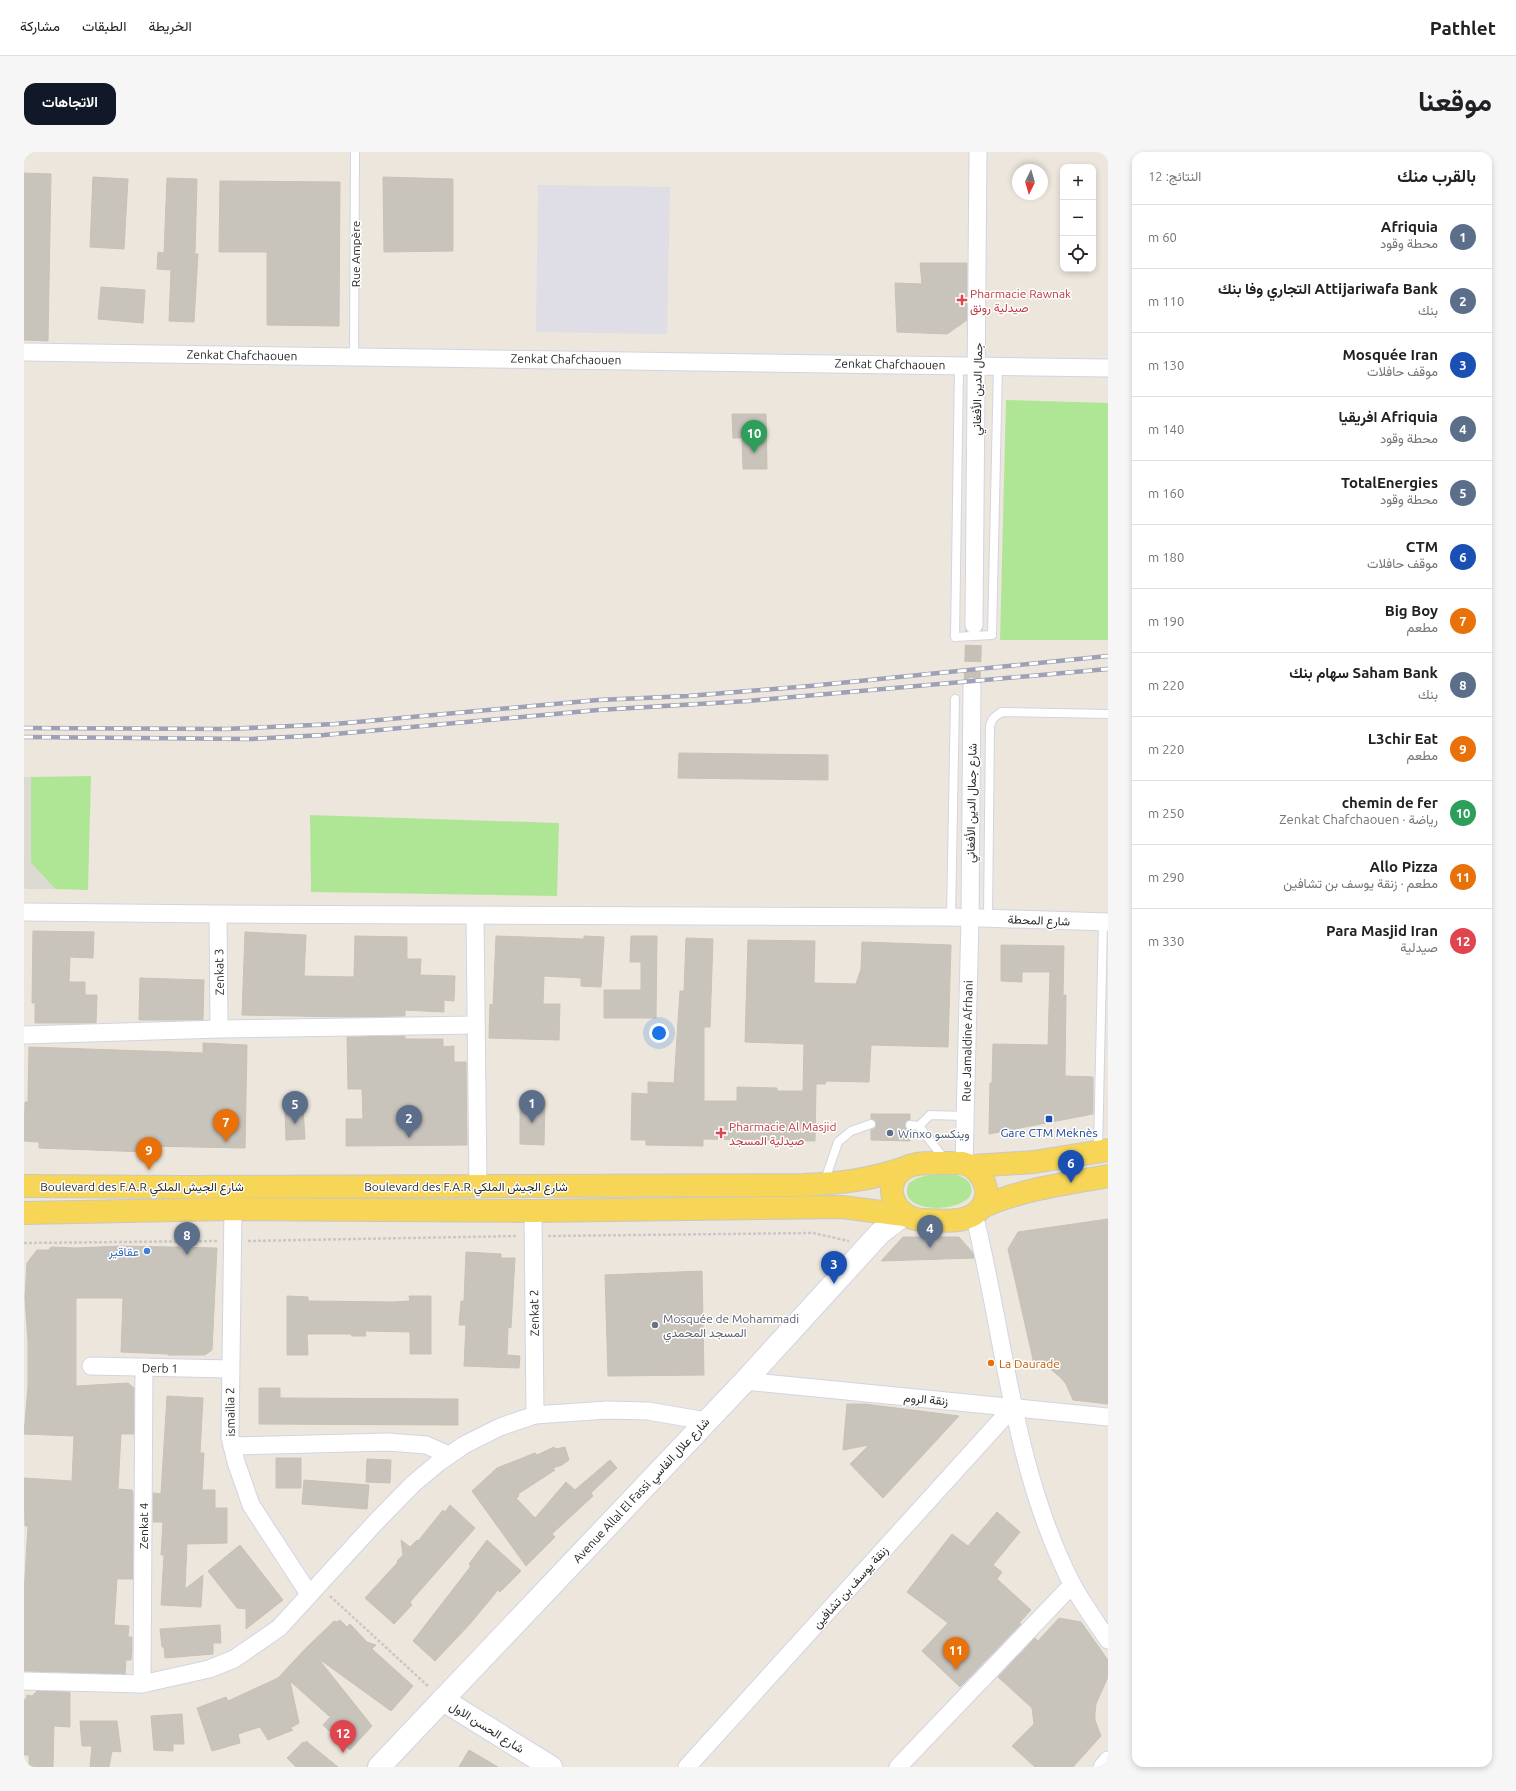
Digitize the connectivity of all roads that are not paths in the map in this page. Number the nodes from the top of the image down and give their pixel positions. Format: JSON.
{"nodes":[{"id":1,"x":355,"y":152,"type":"edge"},
{"id":2,"x":978,"y":152,"type":"edge"},
{"id":3,"x":24,"y":352,"type":"edge"},
{"id":4,"x":354,"y":357,"type":"junction"},
{"id":5,"x":959,"y":366,"type":"junction"},
{"id":6,"x":977,"y":366,"type":"junction"},
{"id":7,"x":998,"y":366,"type":"junction"},
{"id":8,"x":1108,"y":368,"type":"edge"},
{"id":9,"x":974,"y":626,"type":"tunnel mouth"},
{"id":10,"x":972,"y":688,"type":"tunnel mouth"},
{"id":11,"x":955,"y":698,"type":"dead end"},
{"id":12,"x":1108,"y":714,"type":"edge"},
{"id":13,"x":24,"y":912,"type":"edge"},
{"id":14,"x":218,"y":914,"type":"junction"},
{"id":15,"x":475,"y":916,"type":"junction"},
{"id":16,"x":951,"y":917,"type":"junction"},
{"id":17,"x":970,"y":918,"type":"junction"},
{"id":18,"x":988,"y":918,"type":"junction"},
{"id":19,"x":1105,"y":922,"type":"edge"},
{"id":20,"x":476,"y":1025,"type":"junction"},
{"id":21,"x":219,"y":1029,"type":"junction"},
{"id":22,"x":24,"y":1035,"type":"edge"},
{"id":23,"x":965,"y":1116,"type":"junction"},
{"id":24,"x":871,"y":1124,"type":"dead end"},
{"id":25,"x":1103,"y":1151,"type":"edge"},
{"id":26,"x":961,"y":1164,"type":"junction"},
{"id":27,"x":905,"y":1168,"type":"junction"},
{"id":28,"x":1108,"y":1176,"type":"edge"},
{"id":29,"x":824,"y":1184,"type":"junction"},
{"id":30,"x":24,"y":1186,"type":"edge"},
{"id":31,"x":478,"y":1186,"type":"junction"},
{"id":32,"x":233,"y":1209,"type":"junction"},
{"id":33,"x":533,"y":1211,"type":"junction"},
{"id":34,"x":978,"y":1211,"type":"junction"},
{"id":35,"x":24,"y":1214,"type":"edge"},
{"id":36,"x":904,"y":1215,"type":"junction"},
{"id":37,"x":91,"y":1366,"type":"dead end"},
{"id":38,"x":144,"y":1368,"type":"junction"},
{"id":39,"x":230,"y":1369,"type":"junction"},
{"id":40,"x":745,"y":1381,"type":"junction"},
{"id":41,"x":1013,"y":1407,"type":"junction"},
{"id":42,"x":535,"y":1414,"type":"junction"},
{"id":43,"x":1108,"y":1417,"type":"edge"},
{"id":44,"x":706,"y":1421,"type":"junction"},
{"id":45,"x":232,"y":1446,"type":"junction"},
{"id":46,"x":449,"y":1455,"type":"junction"},
{"id":47,"x":1072,"y":1585,"type":"junction"},
{"id":48,"x":314,"y":1590,"type":"junction"},
{"id":49,"x":1108,"y":1640,"type":"edge"},
{"id":50,"x":24,"y":1681,"type":"edge"},
{"id":51,"x":142,"y":1684,"type":"junction"},
{"id":52,"x":443,"y":1700,"type":"junction"},
{"id":53,"x":1108,"y":1760,"type":"edge"},
{"id":54,"x":379,"y":1767,"type":"edge"},
{"id":55,"x":551,"y":1767,"type":"edge"},
{"id":56,"x":687,"y":1767,"type":"edge"},
{"id":57,"x":898,"y":1767,"type":"edge"},
{"id":58,"x":1102,"y":1767,"type":"edge"}],
"edges":[{"from":1,"to":4,"type":"lane","name":"Rue Ampère"},
{"from":2,"to":6,"type":"street","name":"جمال الدين الأفغاني"},
{"from":3,"to":4,"type":"street","name":"Zenkat Chafchaouen"},
{"from":4,"to":5,"type":"street","name":"Zenkat Chafchaouen"},
{"from":5,"to":6,"type":"street","name":"Zenkat Chafchaouen"},
{"from":5,"to":7,"type":"lane"},
{"from":6,"to":7,"type":"street","name":"Zenkat Chafchaouen"},
{"from":6,"to":9,"type":"street","name":"جمال الدين الأفغاني"},
{"from":7,"to":8,"type":"street","name":"Zenkat Chafchaouen"},
{"from":10,"to":17,"type":"street","name":"شارع جمال الدين الأفغاني"},
{"from":11,"to":16,"type":"lane"},
{"from":12,"to":18,"type":"lane"},
{"from":13,"to":14,"type":"street","name":"شارع المحطة"},
{"from":14,"to":15,"type":"street","name":"شارع المحطة"},
{"from":14,"to":21,"type":"street","name":"Zenkat 3"},
{"from":15,"to":16,"type":"street","name":"شارع المحطة"},
{"from":15,"to":20,"type":"street"},
{"from":16,"to":17,"type":"street","name":"شارع المحطة"},
{"from":17,"to":18,"type":"street","name":"شارع المحطة"},
{"from":17,"to":23,"type":"street","name":"Rue Jamaldine Afrhani"},
{"from":18,"to":19,"type":"street","name":"شارع المحطة"},
{"from":19,"to":25,"type":"lane"},
{"from":20,"to":21,"type":"street"},
{"from":20,"to":31,"type":"street"},
{"from":21,"to":22,"type":"street"},
{"from":23,"to":26,"type":"street","name":"Rue Jamaldine Afrhani"},
{"from":23,"to":26,"type":"lane"},
{"from":24,"to":29,"type":"lane"},
{"from":25,"to":26,"type":"main road","name":"Boulevard des F.A.R شارع الجيش الملكي"},
{"from":26,"to":27,"type":"main road","name":"Boulevard des F.A.R شارع الجيش الملكي"},
{"from":26,"to":34,"type":"main road"},
{"from":27,"to":29,"type":"main road","name":"Boulevard des F.A.R شارع الجيش الملكي"},
{"from":27,"to":36,"type":"main road"},
{"from":28,"to":34,"type":"main road","name":"Boulevard des F.A.R شارع الجيش الملكي"},
{"from":29,"to":31,"type":"main road","name":"Boulevard des F.A.R شارع الجيش الملكي"},
{"from":30,"to":31,"type":"main road","name":"Boulevard des F.A.R شارع الجيش الملكي"},
{"from":32,"to":33,"type":"main road","name":"Boulevard des F.A.R شارع الجيش الملكي"},
{"from":32,"to":35,"type":"main road","name":"Boulevard des F.A.R شارع الجيش الملكي"},
{"from":32,"to":39,"type":"street","name":"ismailia 2"},
{"from":33,"to":36,"type":"main road","name":"Boulevard des F.A.R شارع الجيش الملكي"},
{"from":33,"to":42,"type":"street","name":"Zenkat 2"},
{"from":34,"to":36,"type":"main road","name":"Boulevard des F.A.R شارع الجيش الملكي"},
{"from":34,"to":41,"type":"street"},
{"from":36,"to":40,"type":"street","name":"Avenue Allal El Fassi شارع علال الفاسي"},
{"from":37,"to":38,"type":"street","name":"Derb 1"},
{"from":38,"to":39,"type":"street","name":"Derb 1"},
{"from":38,"to":51,"type":"street","name":"Zenkat 4"},
{"from":39,"to":45,"type":"street","name":"ismailia 2"},
{"from":40,"to":41,"type":"street","name":"زنقة الروم"},
{"from":40,"to":44,"type":"street","name":"Avenue Allal El Fassi شارع علال الفاسي"},
{"from":41,"to":43,"type":"street","name":"زنقة الروم"},
{"from":41,"to":47,"type":"street"},
{"from":41,"to":56,"type":"street","name":"زنقة يوسف بن تشافين"},
{"from":42,"to":44,"type":"street"},
{"from":42,"to":46,"type":"street"},
{"from":44,"to":52,"type":"street","name":"Avenue Allal El Fassi شارع علال الفاسي"},
{"from":45,"to":46,"type":"street"},
{"from":45,"to":48,"type":"street","name":"ismailia 2"},
{"from":46,"to":48,"type":"street"},
{"from":47,"to":49,"type":"street"},
{"from":47,"to":57,"type":"street"},
{"from":48,"to":51,"type":"street"},
{"from":50,"to":51,"type":"street"},
{"from":52,"to":54,"type":"street","name":"Avenue Allal El Fassi شارع علال الفاسي"},
{"from":52,"to":55,"type":"street","name":"شارع الحسن الاول"},
{"from":53,"to":58,"type":"street"}]}
